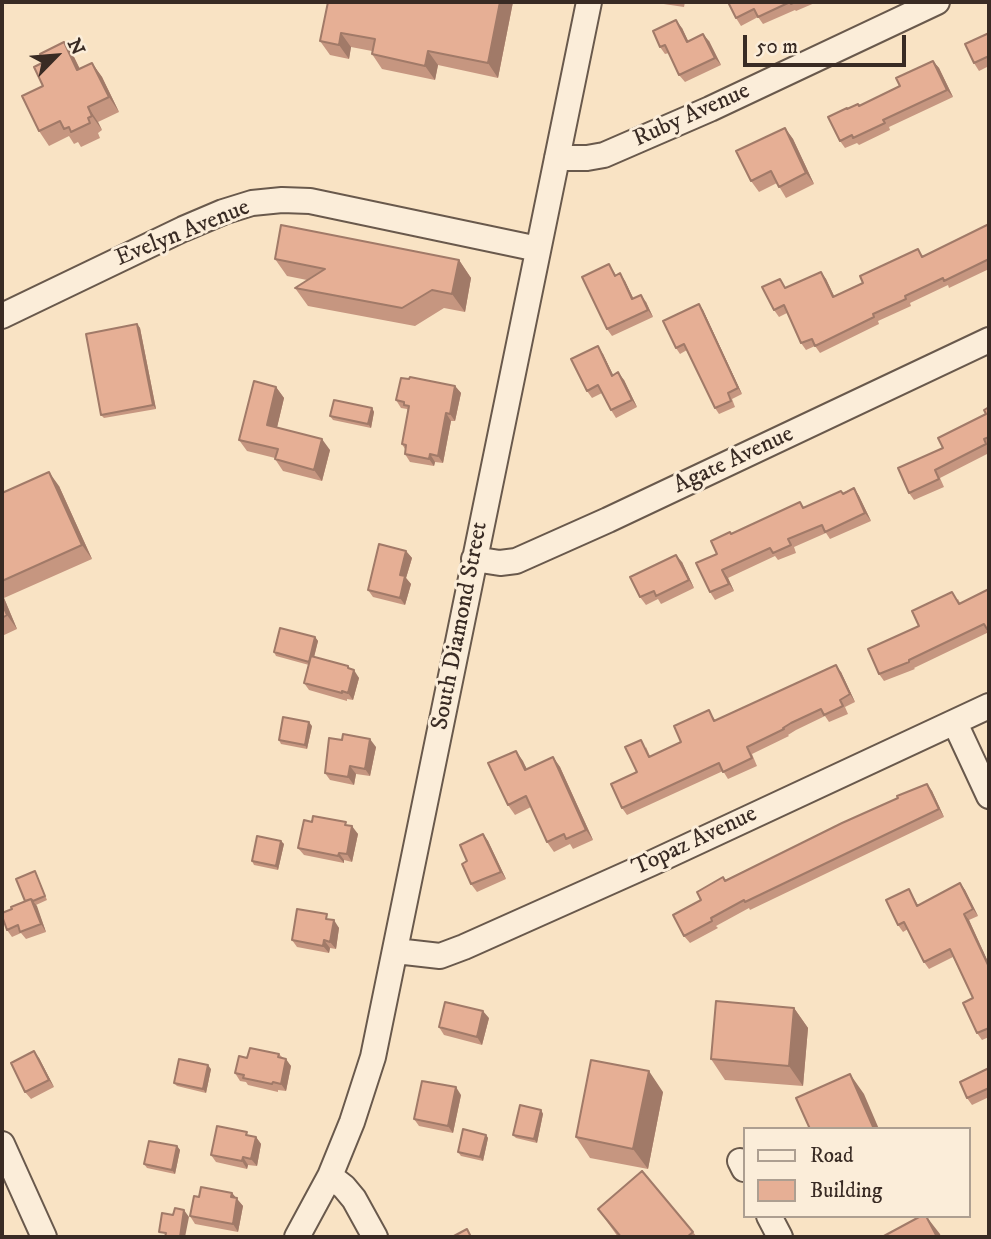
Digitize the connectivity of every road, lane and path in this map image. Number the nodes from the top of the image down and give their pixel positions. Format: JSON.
{"nodes":[{"id":1,"x":589,"y":2,"type":"edge"},
{"id":2,"x":937,"y":2,"type":"edge"},
{"id":3,"x":557,"y":158,"type":"junction"},
{"id":4,"x":538,"y":249,"type":"junction"},
{"id":5,"x":2,"y":316,"type":"edge"},
{"id":6,"x":989,"y":340,"type":"edge"},
{"id":7,"x":474,"y":559,"type":"junction"},
{"id":8,"x":989,"y":706,"type":"edge"},
{"id":9,"x":955,"y":723,"type":"junction"},
{"id":10,"x":989,"y":796,"type":"edge"},
{"id":11,"x":396,"y":951,"type":"junction"},
{"id":12,"x":2,"y":1144,"type":"edge"},
{"id":13,"x":330,"y":1176,"type":"junction"},
{"id":14,"x":770,"y":1218,"type":"edge"},
{"id":15,"x":44,"y":1237,"type":"edge"},
{"id":16,"x":297,"y":1237,"type":"edge"},
{"id":17,"x":375,"y":1237,"type":"edge"},
{"id":18,"x":780,"y":1237,"type":"edge"}],
"edges":[{"from":1,"to":3,"type":"street","name":"South Diamond Street"},
{"from":2,"to":3,"type":"street","name":"Ruby Avenue"},
{"from":3,"to":4,"type":"street","name":"South Diamond Street"},
{"from":4,"to":5,"type":"street","name":"Evelyn Avenue"},
{"from":4,"to":7,"type":"street","name":"South Diamond Street"},
{"from":6,"to":7,"type":"street","name":"Agate Avenue"},
{"from":7,"to":11,"type":"street","name":"South Diamond Street"},
{"from":8,"to":9,"type":"street","name":"Topaz Avenue"},
{"from":9,"to":10,"type":"street"},
{"from":9,"to":11,"type":"street","name":"Topaz Avenue"},
{"from":11,"to":13,"type":"street","name":"South Diamond Street"},
{"from":12,"to":15,"type":"street"},
{"from":13,"to":16,"type":"street","name":"South Diamond Street"},
{"from":13,"to":17,"type":"street"},
{"from":14,"to":18,"type":"street"}]}
